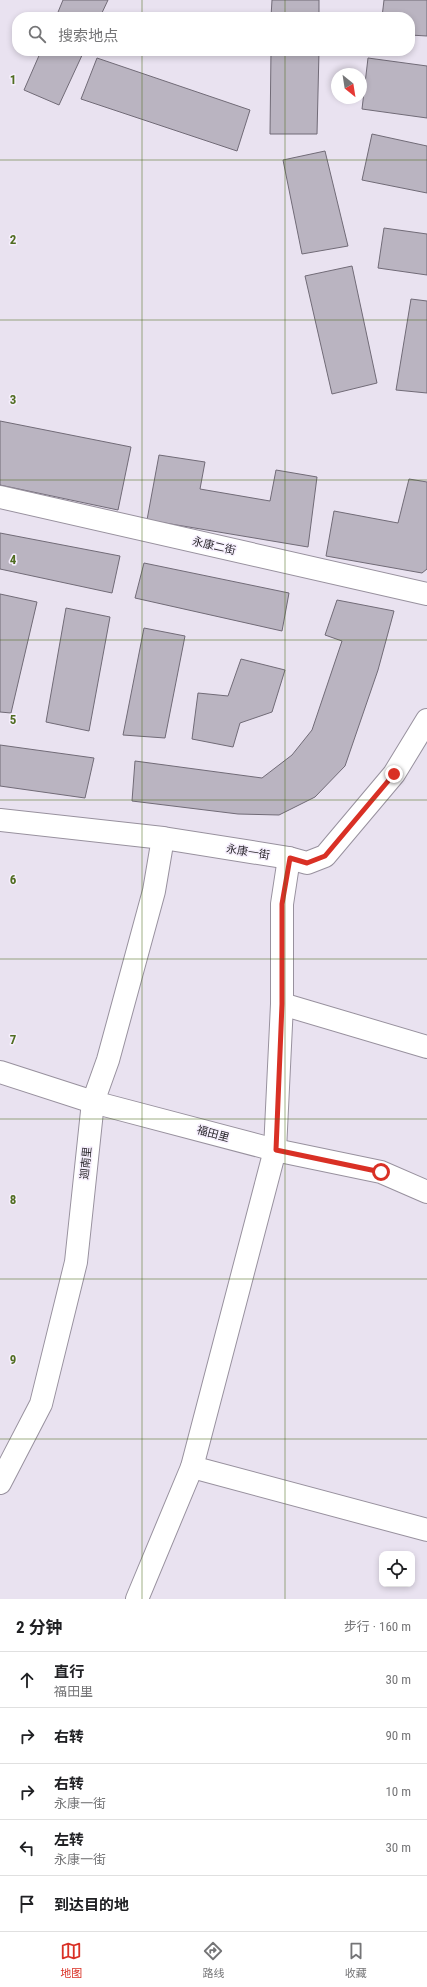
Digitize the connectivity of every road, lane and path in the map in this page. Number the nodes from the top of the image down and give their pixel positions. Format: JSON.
{"nodes":[{"id":1,"x":0,"y":497,"type":"edge"},
{"id":2,"x":427,"y":594,"type":"edge"},
{"id":3,"x":427,"y":720,"type":"edge"},
{"id":4,"x":0,"y":820,"type":"edge"},
{"id":5,"x":163,"y":838,"type":"junction"},
{"id":6,"x":290,"y":858,"type":"junction"},
{"id":7,"x":282,"y":1004,"type":"junction"},
{"id":8,"x":427,"y":1047,"type":"edge"},
{"id":9,"x":0,"y":1072,"type":"edge"},
{"id":10,"x":93,"y":1102,"type":"junction"},
{"id":11,"x":276,"y":1150,"type":"junction"},
{"id":12,"x":427,"y":1192,"type":"edge"},
{"id":13,"x":192,"y":1467,"type":"junction"},
{"id":14,"x":0,"y":1483,"type":"edge"},
{"id":15,"x":427,"y":1530,"type":"edge"},
{"id":16,"x":137,"y":1599,"type":"edge"}],
"edges":[{"from":1,"to":2,"type":"street","name":"永康二街"},
{"from":3,"to":6,"type":"street","name":"永康一街"},
{"from":4,"to":5,"type":"street","name":"永康一街"},
{"from":5,"to":6,"type":"street","name":"永康一街"},
{"from":5,"to":10,"type":"street","name":"迦南里"},
{"from":6,"to":7,"type":"street"},
{"from":7,"to":8,"type":"street"},
{"from":7,"to":11,"type":"street"},
{"from":9,"to":10,"type":"street","name":"福田里"},
{"from":10,"to":11,"type":"street","name":"福田里"},
{"from":10,"to":14,"type":"street","name":"迦南里"},
{"from":11,"to":12,"type":"street","name":"福田里"},
{"from":11,"to":13,"type":"street"},
{"from":13,"to":15,"type":"street"},
{"from":13,"to":16,"type":"street"}]}
